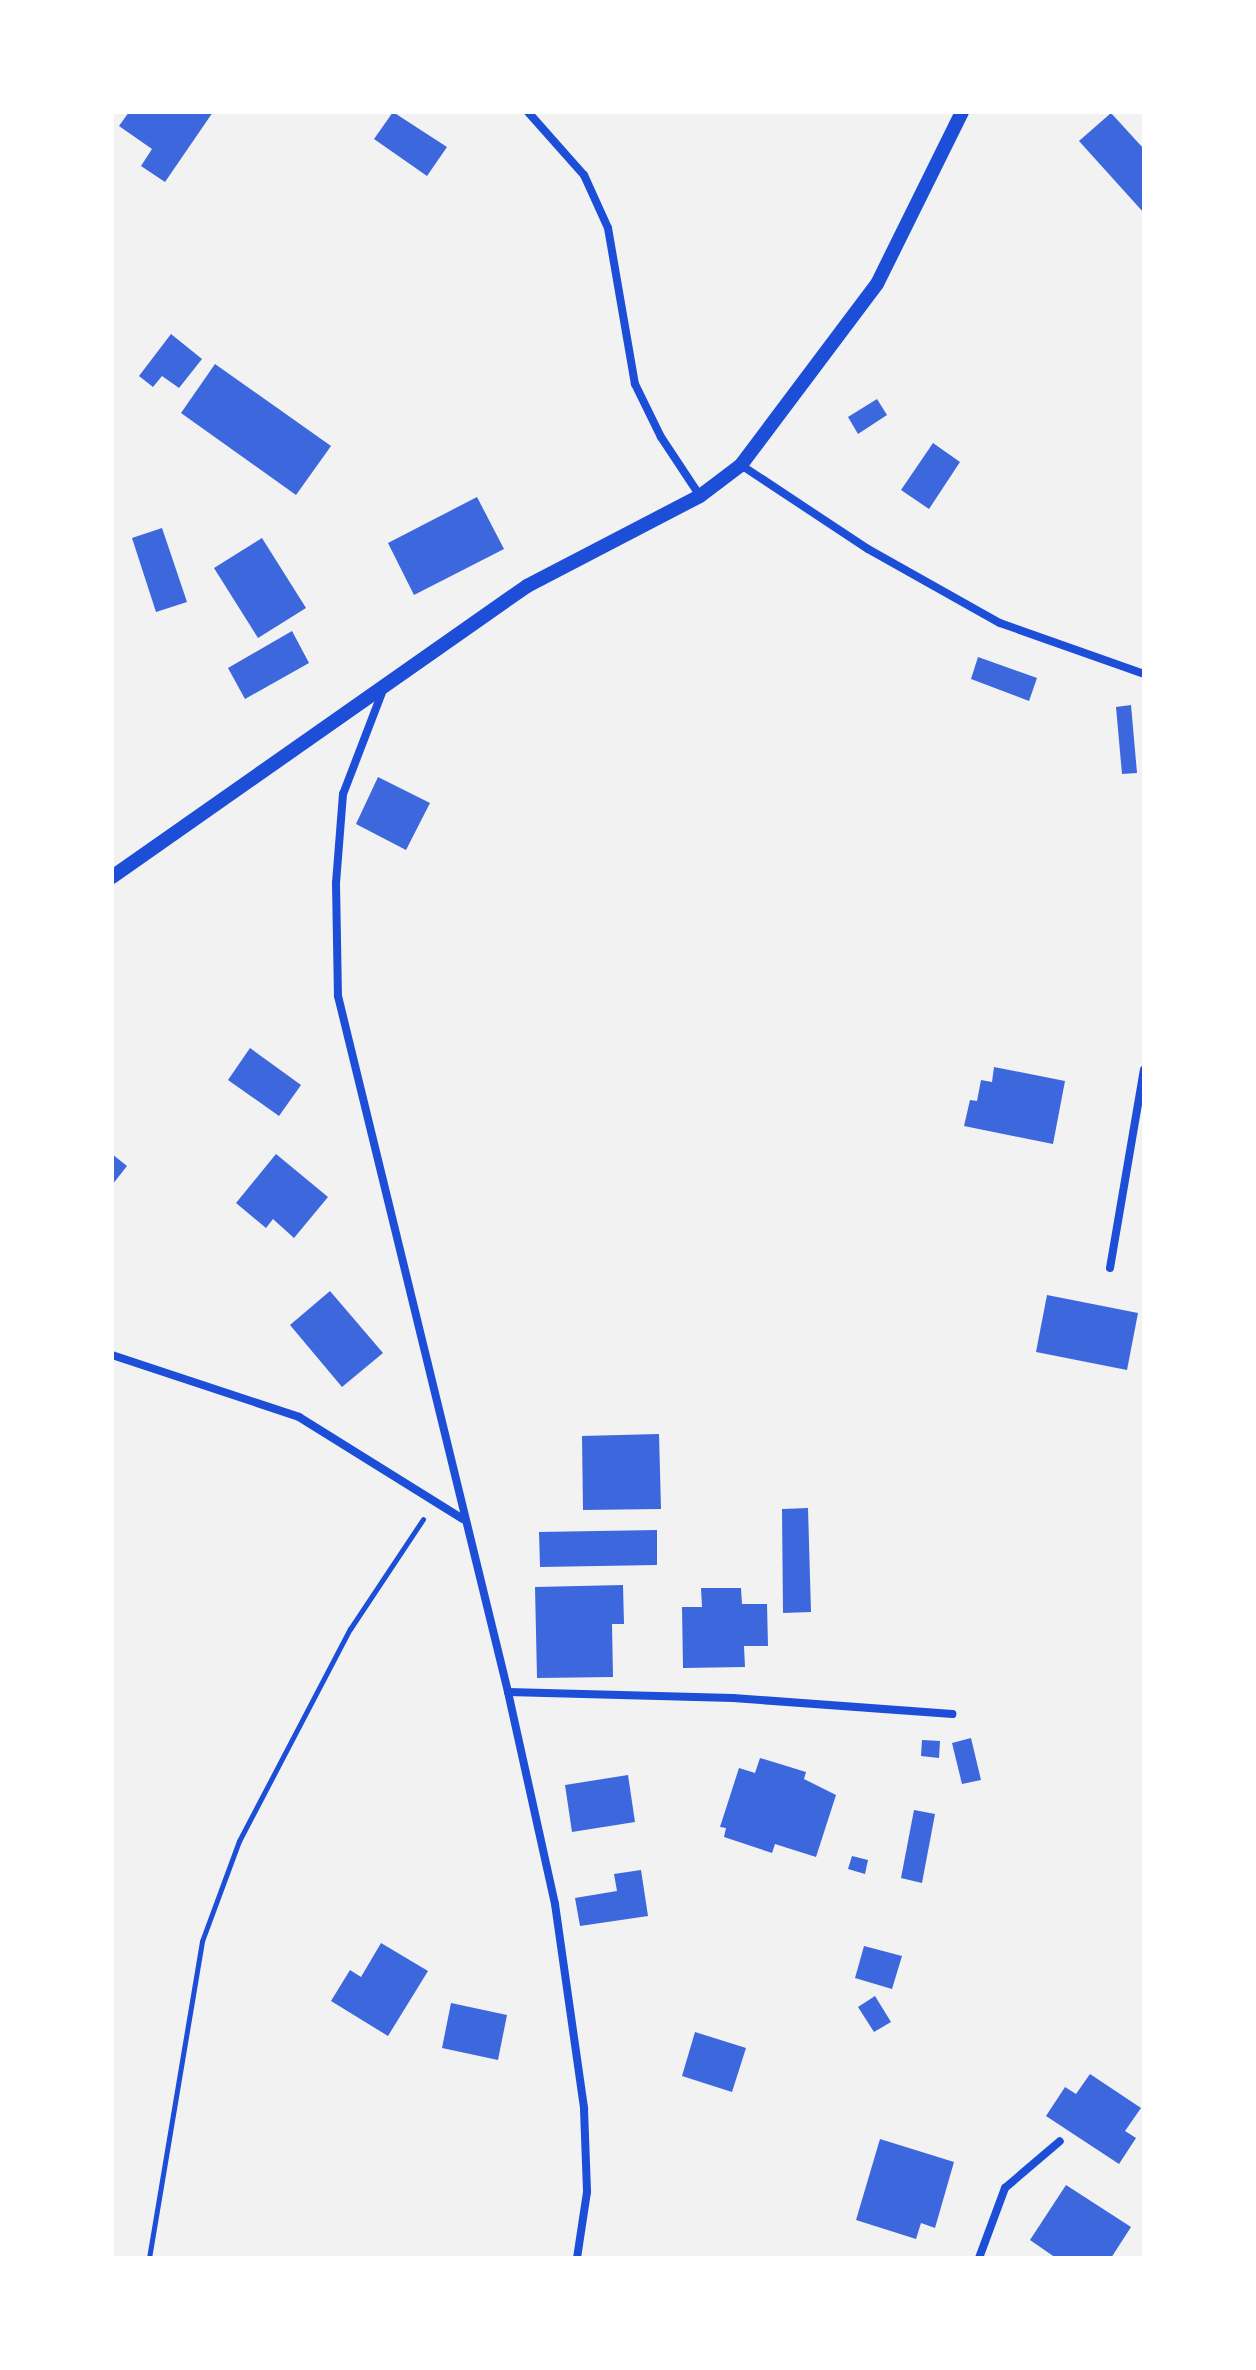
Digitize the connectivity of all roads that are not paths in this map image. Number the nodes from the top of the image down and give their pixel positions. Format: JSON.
{"nodes":[{"id":1,"x":528,"y":112,"type":"edge"},
{"id":2,"x":962,"y":112,"type":"edge"},
{"id":3,"x":741,"y":465,"type":"junction"},
{"id":4,"x":700,"y":496,"type":"junction"},
{"id":5,"x":1144,"y":674,"type":"edge"},
{"id":6,"x":387,"y":682,"type":"junction"},
{"id":7,"x":112,"y":877,"type":"edge"},
{"id":8,"x":1144,"y":1070,"type":"edge"},
{"id":9,"x":1110,"y":1268,"type":"dead end"},
{"id":10,"x":112,"y":1355,"type":"edge"},
{"id":11,"x":463,"y":1519,"type":"junction"},
{"id":12,"x":508,"y":1692,"type":"junction"},
{"id":13,"x":952,"y":1714,"type":"dead end"},
{"id":14,"x":1060,"y":2141,"type":"dead end"},
{"id":15,"x":577,"y":2258,"type":"edge"},
{"id":16,"x":979,"y":2258,"type":"edge"}],
"edges":[{"from":1,"to":4,"type":"street"},
{"from":2,"to":3,"type":"street"},
{"from":3,"to":4,"type":"street"},
{"from":3,"to":5,"type":"street"},
{"from":4,"to":6,"type":"street"},
{"from":6,"to":7,"type":"street"},
{"from":6,"to":11,"type":"street"},
{"from":8,"to":9,"type":"street"},
{"from":10,"to":11,"type":"street"},
{"from":11,"to":12,"type":"street"},
{"from":12,"to":13,"type":"street"},
{"from":12,"to":15,"type":"street"},
{"from":14,"to":16,"type":"street"}]}
